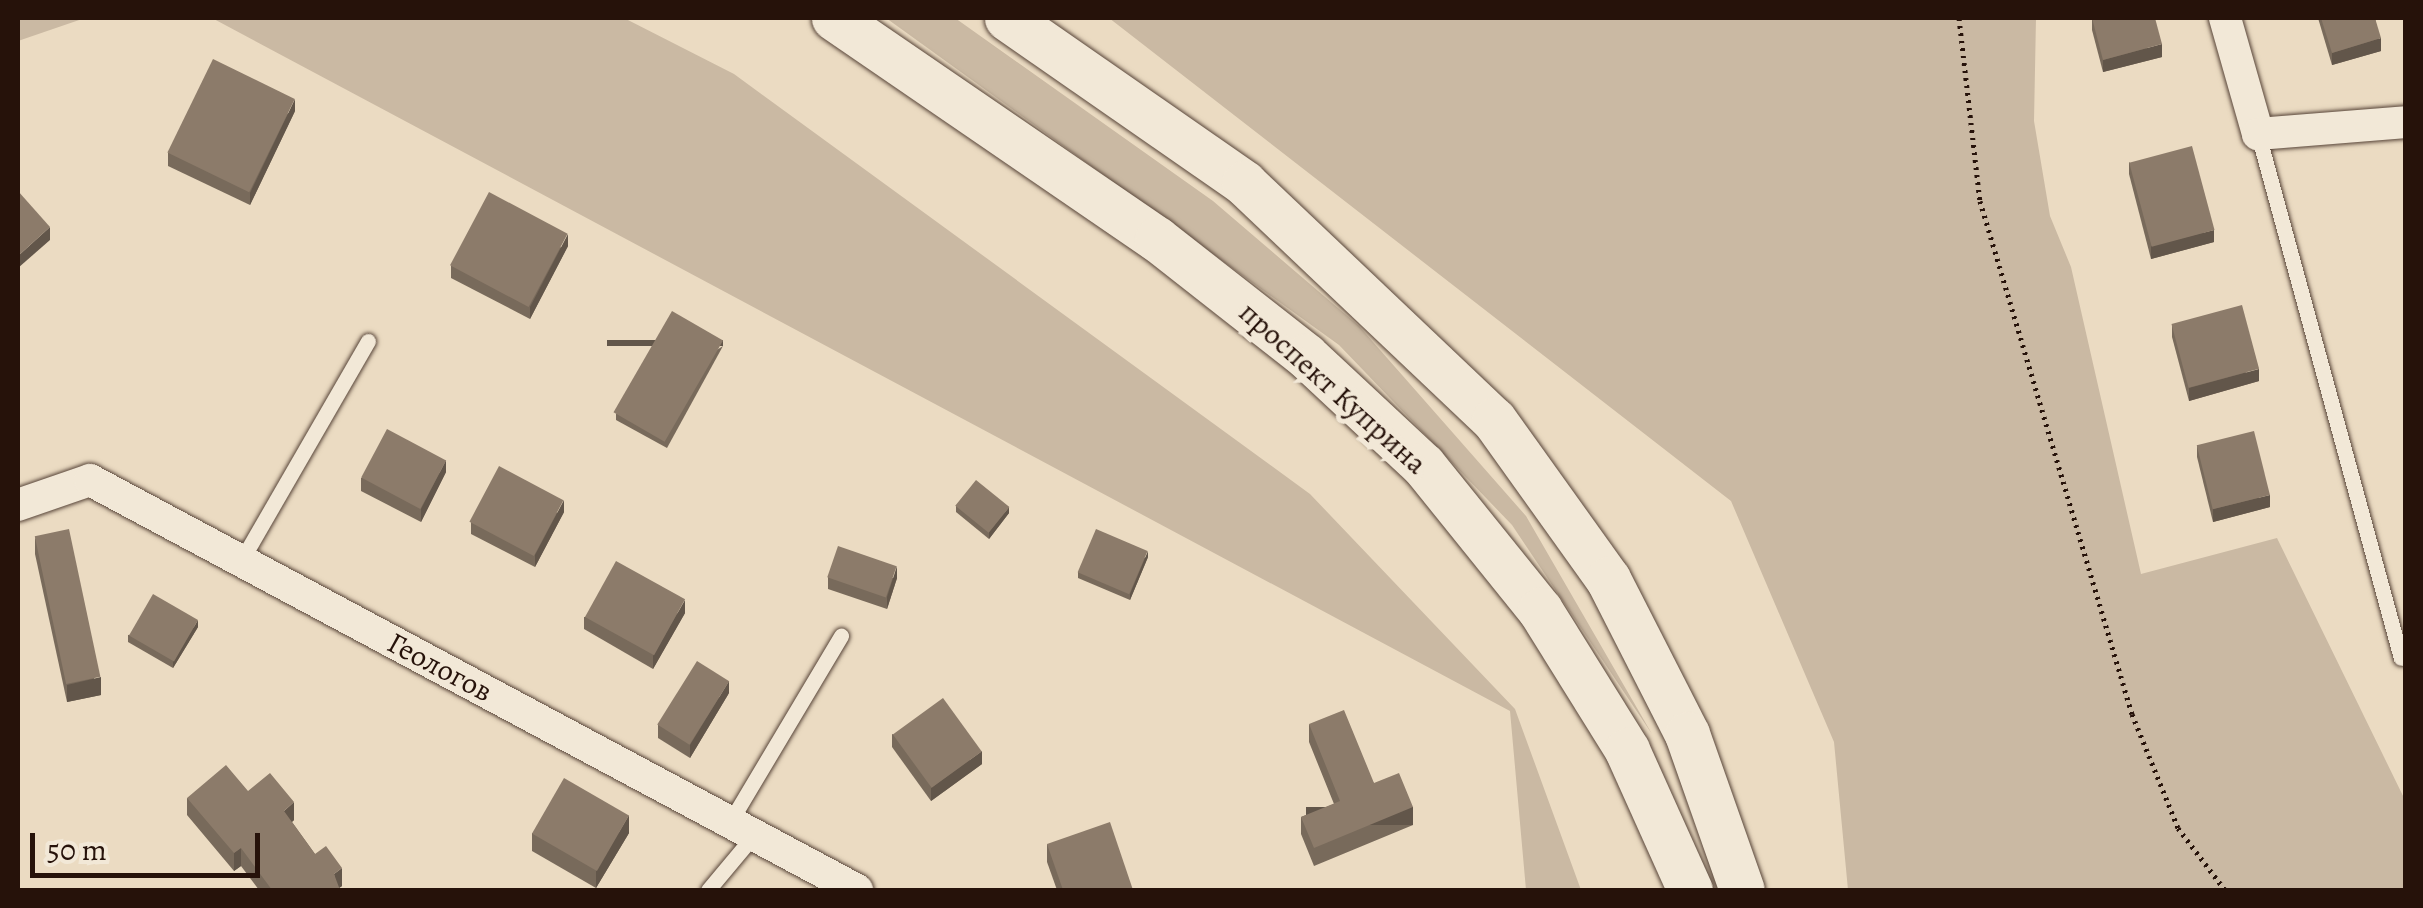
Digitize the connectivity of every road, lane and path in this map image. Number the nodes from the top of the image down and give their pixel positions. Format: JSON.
{"nodes":[{"id":1,"x":834,"y":18,"type":"edge"},
{"id":2,"x":1007,"y":18,"type":"edge"},
{"id":3,"x":1959,"y":18,"type":"edge"},
{"id":4,"x":2225,"y":18,"type":"edge"},
{"id":5,"x":2406,"y":122,"type":"edge"},
{"id":6,"x":2258,"y":134,"type":"junction"},
{"id":7,"x":368,"y":341,"type":"dead end"},
{"id":8,"x":18,"y":505,"type":"edge"},
{"id":9,"x":241,"y":560,"type":"junction"},
{"id":10,"x":841,"y":636,"type":"dead end"},
{"id":11,"x":2401,"y":658,"type":"dead end"},
{"id":12,"x":742,"y":829,"type":"junction"},
{"id":13,"x":708,"y":890,"type":"edge"},
{"id":14,"x":858,"y":890,"type":"edge"},
{"id":15,"x":1690,"y":890,"type":"edge"},
{"id":16,"x":1742,"y":890,"type":"edge"},
{"id":17,"x":2226,"y":890,"type":"edge"}],
"edges":[{"from":1,"to":15,"type":"main road","name":"проспект Куприна"},
{"from":2,"to":16,"type":"main road"},
{"from":3,"to":17,"type":"path"},
{"from":4,"to":6,"type":"street"},
{"from":5,"to":6,"type":"street"},
{"from":6,"to":11,"type":"lane"},
{"from":7,"to":9,"type":"lane"},
{"from":8,"to":9,"type":"street","name":"Геологов"},
{"from":9,"to":12,"type":"street","name":"Геологов"},
{"from":10,"to":12,"type":"lane"},
{"from":12,"to":13,"type":"lane"},
{"from":12,"to":14,"type":"street","name":"Геологов"}]}
